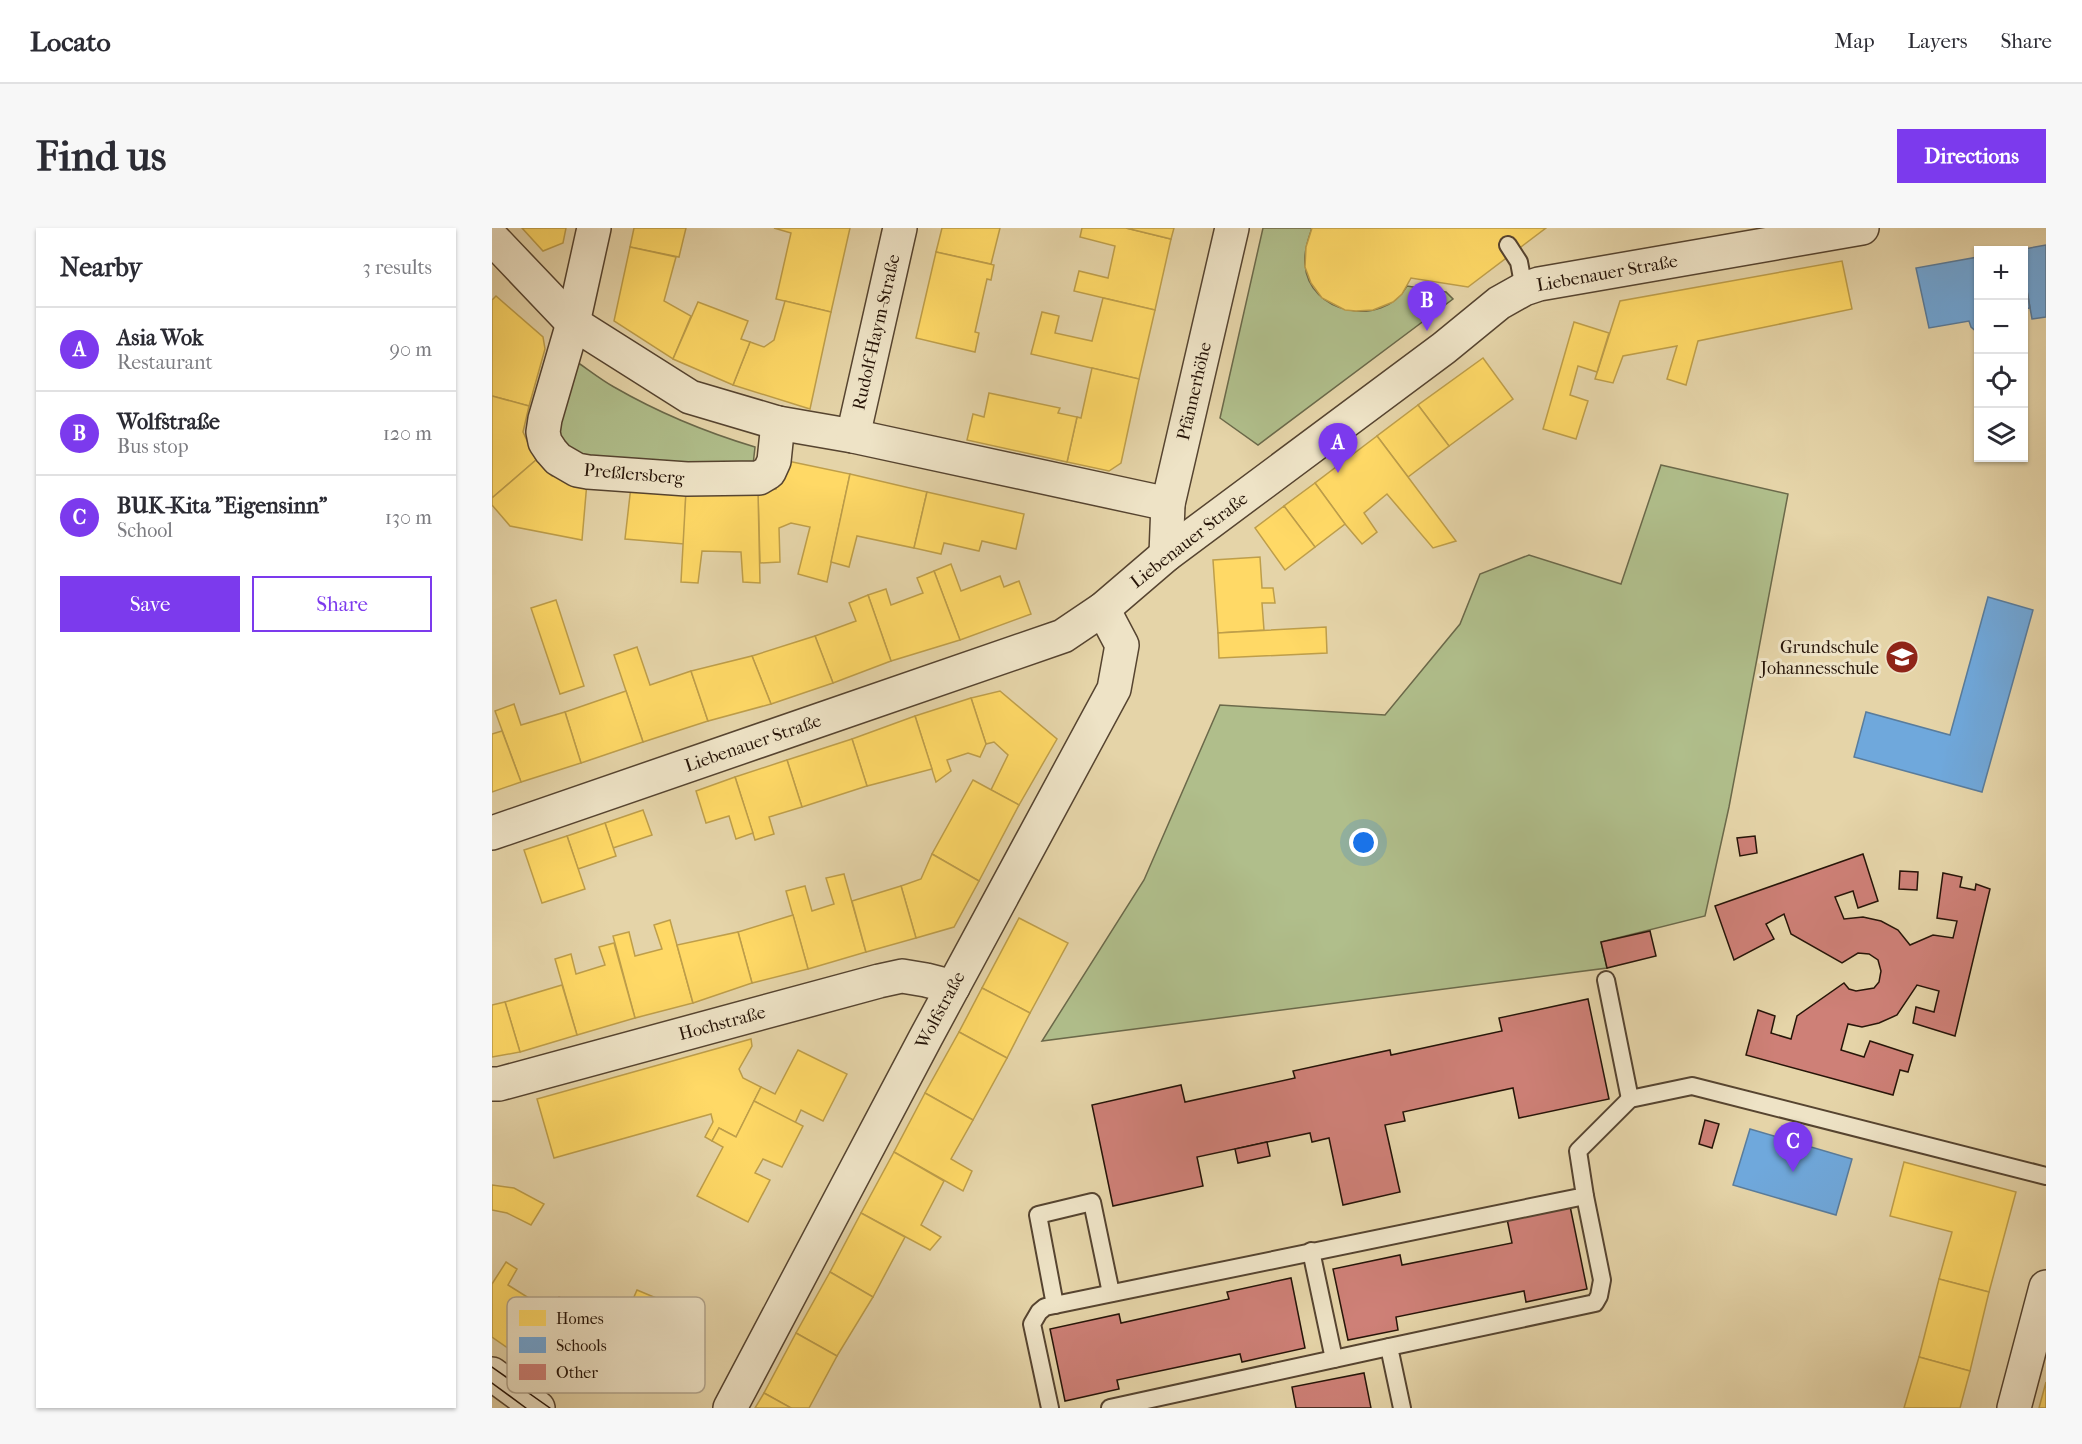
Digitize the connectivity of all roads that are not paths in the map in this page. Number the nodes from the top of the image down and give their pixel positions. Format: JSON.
{"nodes":[{"id":1,"x":594,"y":228,"type":"edge"},
{"id":2,"x":900,"y":228,"type":"edge"},
{"id":3,"x":1232,"y":228,"type":"edge"},
{"id":4,"x":1860,"y":228,"type":"edge"},
{"id":5,"x":492,"y":238,"type":"edge"},
{"id":6,"x":1508,"y":245,"type":"dead end"},
{"id":7,"x":1524,"y":289,"type":"junction"},
{"id":8,"x":573,"y":323,"type":"junction"},
{"id":9,"x":778,"y":423,"type":"junction"},
{"id":10,"x":853,"y":436,"type":"junction"},
{"id":11,"x":1168,"y":504,"type":"junction"},
{"id":12,"x":1166,"y":555,"type":"junction"},
{"id":13,"x":1103,"y":609,"type":"junction"},
{"id":14,"x":492,"y":833,"type":"edge"},
{"id":15,"x":1606,"y":980,"type":"dead end"},
{"id":16,"x":953,"y":987,"type":"junction"},
{"id":17,"x":492,"y":1084,"type":"edge"},
{"id":18,"x":1630,"y":1098,"type":"junction"},
{"id":19,"x":2046,"y":1176,"type":"edge"},
{"id":20,"x":1585,"y":1196,"type":"junction"},
{"id":21,"x":1311,"y":1251,"type":"junction"},
{"id":22,"x":2046,"y":1287,"type":"edge"},
{"id":23,"x":1111,"y":1293,"type":"junction"},
{"id":24,"x":1055,"y":1305,"type":"junction"},
{"id":25,"x":1389,"y":1347,"type":"junction"},
{"id":26,"x":1334,"y":1359,"type":"junction"},
{"id":27,"x":492,"y":1374,"type":"edge"},
{"id":28,"x":507,"y":1385,"type":"edge"},
{"id":29,"x":518,"y":1393,"type":"edge"},
{"id":30,"x":538,"y":1408,"type":"edge"},
{"id":31,"x":730,"y":1408,"type":"edge"},
{"id":32,"x":1050,"y":1408,"type":"edge"},
{"id":33,"x":1110,"y":1408,"type":"edge"},
{"id":34,"x":1402,"y":1408,"type":"edge"},
{"id":35,"x":2013,"y":1408,"type":"edge"}],
"edges":[{"from":1,"to":8,"type":"street"},
{"from":2,"to":10,"type":"street","name":"Rudolf-Haym-Straße"},
{"from":3,"to":11,"type":"street","name":"Pfännerhöhe"},
{"from":4,"to":7,"type":"street","name":"Liebenauer Straße"},
{"from":5,"to":8,"type":"street"},
{"from":6,"to":7,"type":"lane"},
{"from":7,"to":12,"type":"street","name":"Liebenauer Straße"},
{"from":8,"to":9,"type":"street"},
{"from":8,"to":9,"type":"street","name":"Preßlersberg"},
{"from":9,"to":10,"type":"street"},
{"from":10,"to":11,"type":"street"},
{"from":11,"to":12,"type":"street","name":"Pfännerhöhe"},
{"from":12,"to":13,"type":"street","name":"Liebenauer Straße"},
{"from":13,"to":14,"type":"street","name":"Liebenauer Straße"},
{"from":13,"to":16,"type":"street","name":"Wolfstraße"},
{"from":15,"to":18,"type":"lane"},
{"from":16,"to":17,"type":"street","name":"Hochstraße"},
{"from":16,"to":31,"type":"street","name":"Wolfstraße"},
{"from":18,"to":19,"type":"lane"},
{"from":18,"to":20,"type":"lane"},
{"from":20,"to":21,"type":"lane"},
{"from":20,"to":25,"type":"lane"},
{"from":21,"to":23,"type":"lane"},
{"from":21,"to":26,"type":"lane"},
{"from":22,"to":35,"type":"street"},
{"from":23,"to":24,"type":"lane"},
{"from":23,"to":24,"type":"lane"},
{"from":24,"to":32,"type":"lane"},
{"from":25,"to":26,"type":"lane"},
{"from":25,"to":34,"type":"lane"},
{"from":26,"to":33,"type":"lane"},
{"from":27,"to":28,"type":"street"},
{"from":29,"to":30,"type":"street"}]}
